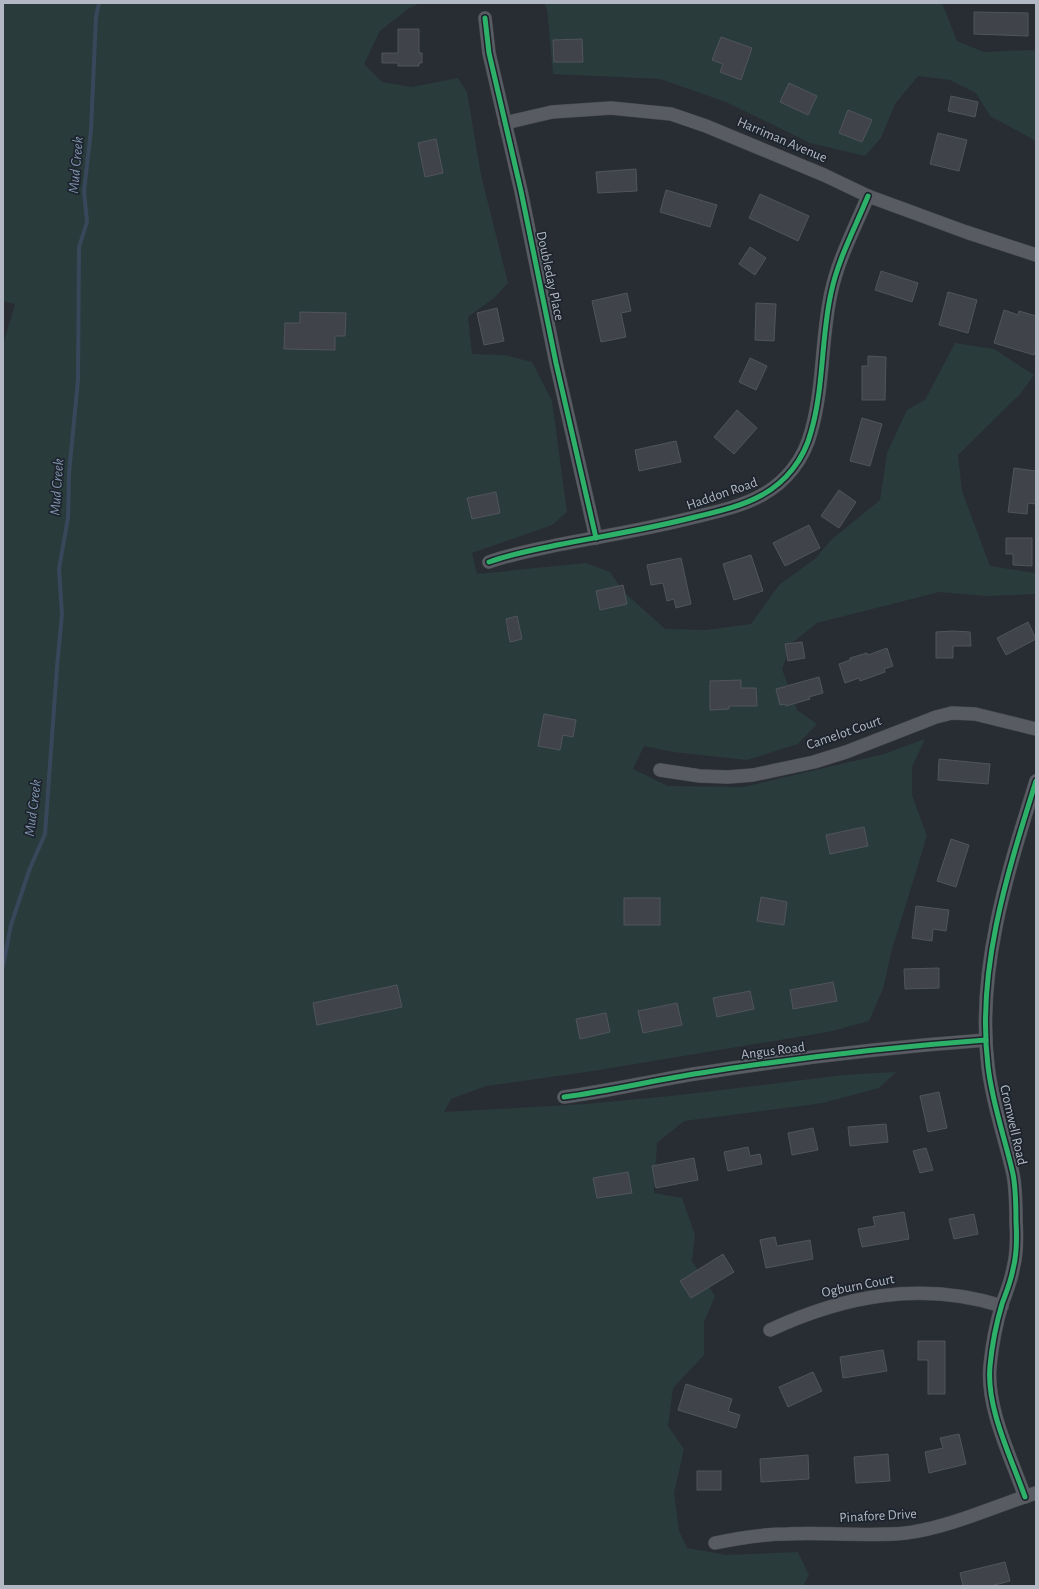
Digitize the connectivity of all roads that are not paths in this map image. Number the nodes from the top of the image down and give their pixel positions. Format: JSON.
{"nodes":[{"id":1,"x":485,"y":18,"type":"dead end"},
{"id":2,"x":505,"y":123,"type":"junction"},
{"id":3,"x":868,"y":196,"type":"junction"},
{"id":4,"x":1036,"y":255,"type":"edge"},
{"id":5,"x":596,"y":538,"type":"junction"},
{"id":6,"x":489,"y":562,"type":"dead end"},
{"id":7,"x":1036,"y":729,"type":"edge"},
{"id":8,"x":660,"y":770,"type":"dead end"},
{"id":9,"x":1036,"y":781,"type":"edge"},
{"id":10,"x":986,"y":1040,"type":"junction"},
{"id":11,"x":564,"y":1097,"type":"dead end"},
{"id":12,"x":1002,"y":1306,"type":"junction"},
{"id":13,"x":770,"y":1330,"type":"dead end"},
{"id":14,"x":1031,"y":1495,"type":"edge"},
{"id":15,"x":715,"y":1543,"type":"dead end"}],
"edges":[{"from":1,"to":2,"type":"street","name":"Doubleday Place"},
{"from":2,"to":3,"type":"street","name":"Harriman Avenue"},
{"from":2,"to":5,"type":"street","name":"Doubleday Place"},
{"from":3,"to":4,"type":"street","name":"Harriman Avenue"},
{"from":3,"to":5,"type":"street","name":"Haddon Road"},
{"from":5,"to":6,"type":"street","name":"Haddon Road"},
{"from":7,"to":8,"type":"street","name":"Camelot Court"},
{"from":9,"to":10,"type":"street","name":"Cromwell Road"},
{"from":10,"to":11,"type":"street","name":"Angus Road"},
{"from":10,"to":12,"type":"street","name":"Cromwell Road"},
{"from":12,"to":13,"type":"street","name":"Ogburn Court"},
{"from":12,"to":14,"type":"street","name":"Cromwell Road"},
{"from":14,"to":15,"type":"street","name":"Pinafore Drive"}]}
